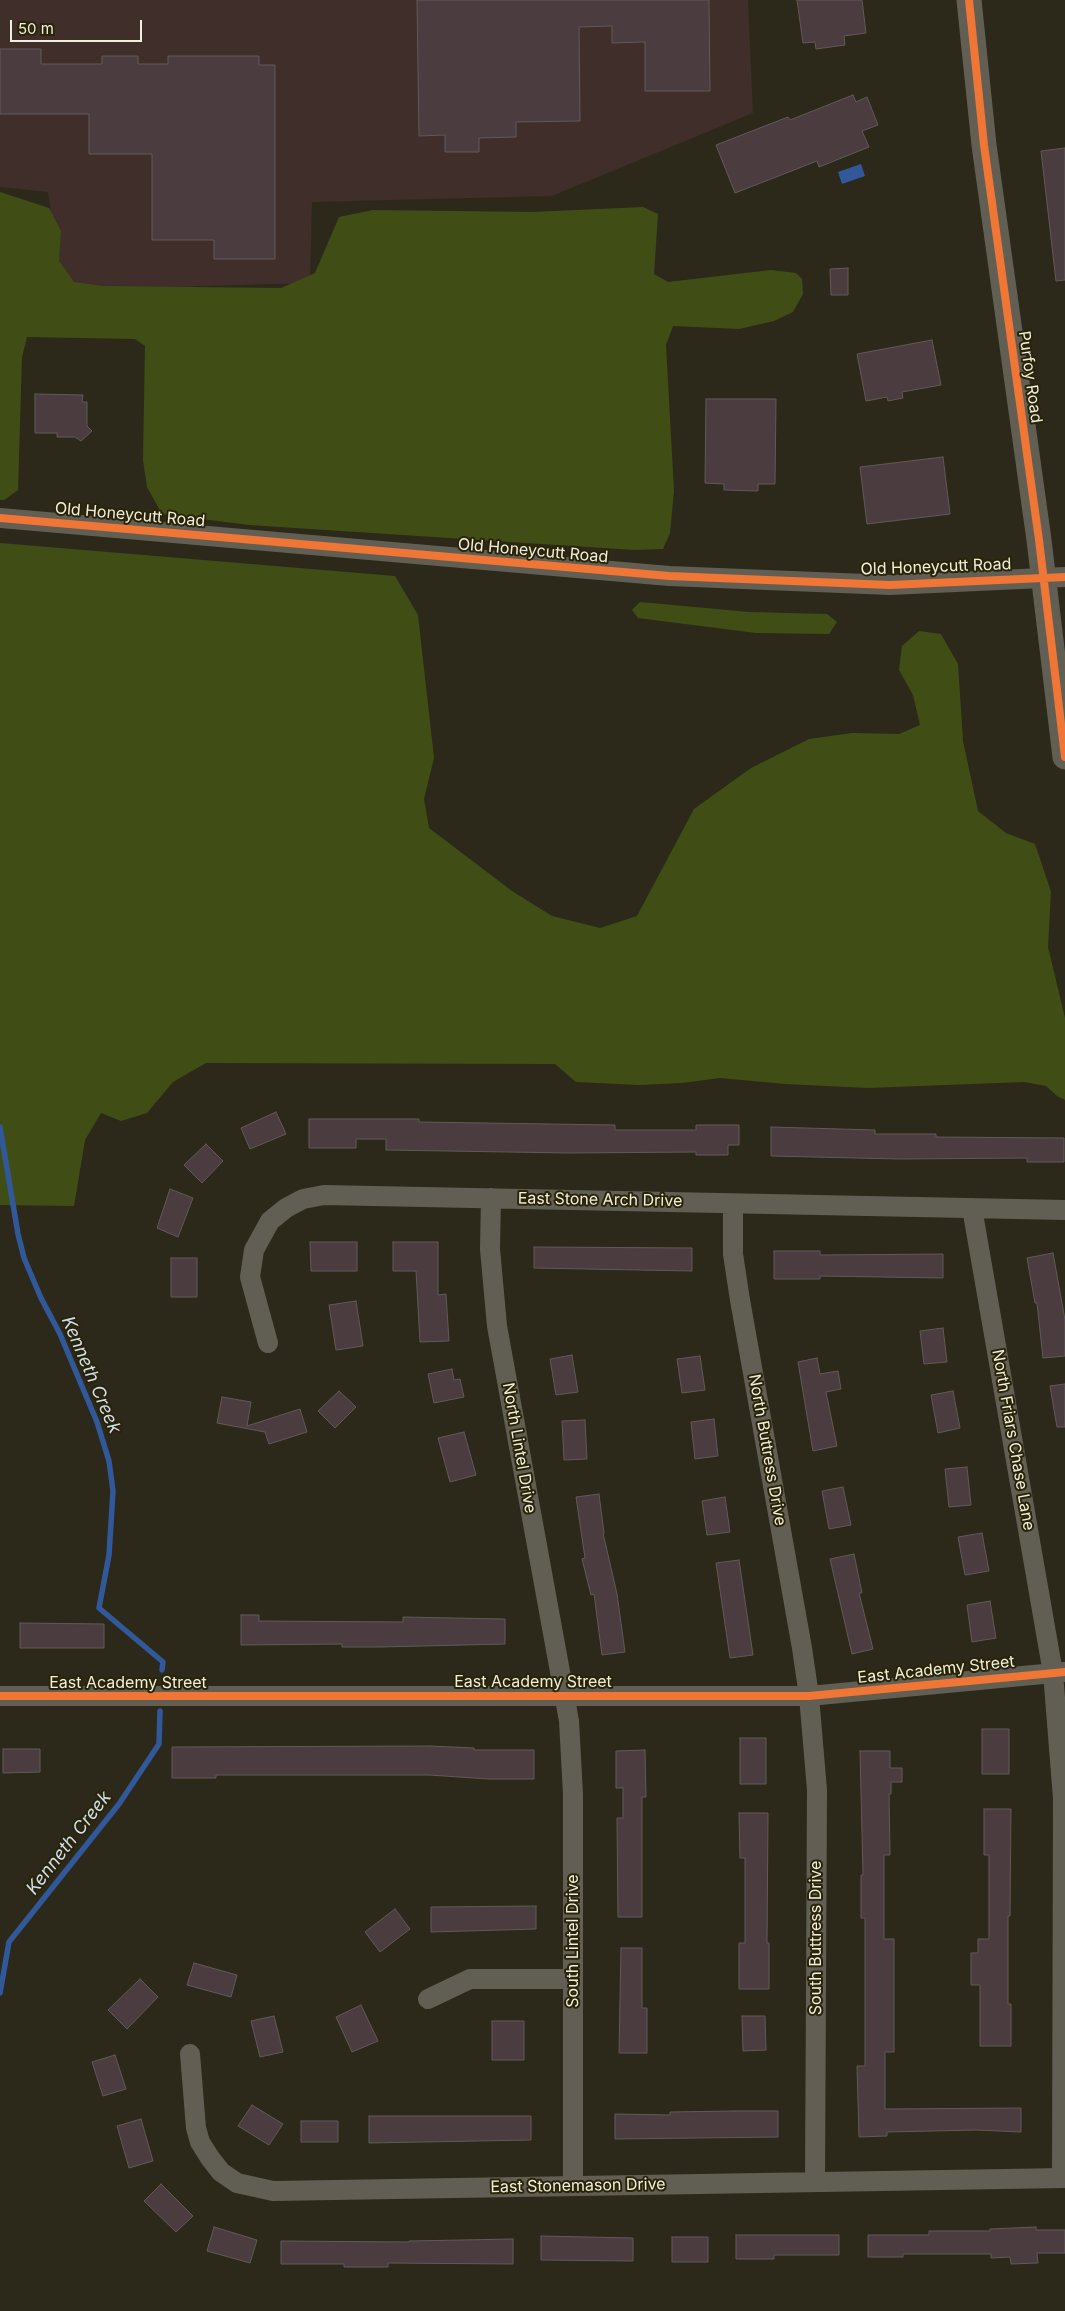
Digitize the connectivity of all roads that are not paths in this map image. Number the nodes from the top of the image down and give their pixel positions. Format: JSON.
{"nodes":[{"id":1,"x":969,"y":0,"type":"edge"},
{"id":2,"x":0,"y":518,"type":"edge"},
{"id":3,"x":1054,"y":576,"type":"edge"},
{"id":4,"x":1065,"y":757,"type":"edge"},
{"id":5,"x":491,"y":1198,"type":"junction"},
{"id":6,"x":733,"y":1204,"type":"junction"},
{"id":7,"x":972,"y":1208,"type":"junction"},
{"id":8,"x":1065,"y":1210,"type":"edge"},
{"id":9,"x":268,"y":1343,"type":"dead end"},
{"id":10,"x":1059,"y":1672,"type":"edge"},
{"id":11,"x":0,"y":1696,"type":"edge"},
{"id":12,"x":565,"y":1696,"type":"junction"},
{"id":13,"x":809,"y":1696,"type":"junction"},
{"id":14,"x":573,"y":1979,"type":"junction"},
{"id":15,"x":428,"y":1999,"type":"dead end"},
{"id":16,"x":190,"y":2054,"type":"dead end"},
{"id":17,"x":1064,"y":2178,"type":"edge"},
{"id":18,"x":815,"y":2181,"type":"junction"},
{"id":19,"x":574,"y":2186,"type":"junction"}],
"edges":[{"from":1,"to":3,"type":"street","name":"Purfoy Road"},
{"from":2,"to":3,"type":"street","name":"Old Honeycutt Road"},
{"from":3,"to":4,"type":"street","name":"Purfoy Road"},
{"from":5,"to":6,"type":"street","name":"East Stone Arch Drive"},
{"from":5,"to":9,"type":"street","name":"East Stone Arch Drive"},
{"from":5,"to":12,"type":"street","name":"North Lintel Drive"},
{"from":6,"to":7,"type":"street","name":"East Stone Arch Drive"},
{"from":6,"to":13,"type":"street","name":"North Buttress Drive"},
{"from":7,"to":8,"type":"street","name":"East Stone Arch Drive"},
{"from":7,"to":10,"type":"street","name":"North Friars Chase Lane"},
{"from":10,"to":13,"type":"street","name":"East Academy Street"},
{"from":10,"to":17,"type":"street","name":"North Friars Chase Lane"},
{"from":11,"to":12,"type":"street","name":"East Academy Street"},
{"from":12,"to":13,"type":"street","name":"East Academy Street"},
{"from":12,"to":14,"type":"street","name":"South Lintel Drive"},
{"from":13,"to":18,"type":"street","name":"South Buttress Drive"},
{"from":14,"to":15,"type":"street"},
{"from":14,"to":19,"type":"street","name":"South Lintel Drive"},
{"from":16,"to":19,"type":"street","name":"East Stonemason Drive"},
{"from":17,"to":18,"type":"street","name":"East Stonemason Drive"},
{"from":18,"to":19,"type":"street","name":"East Stonemason Drive"}]}
